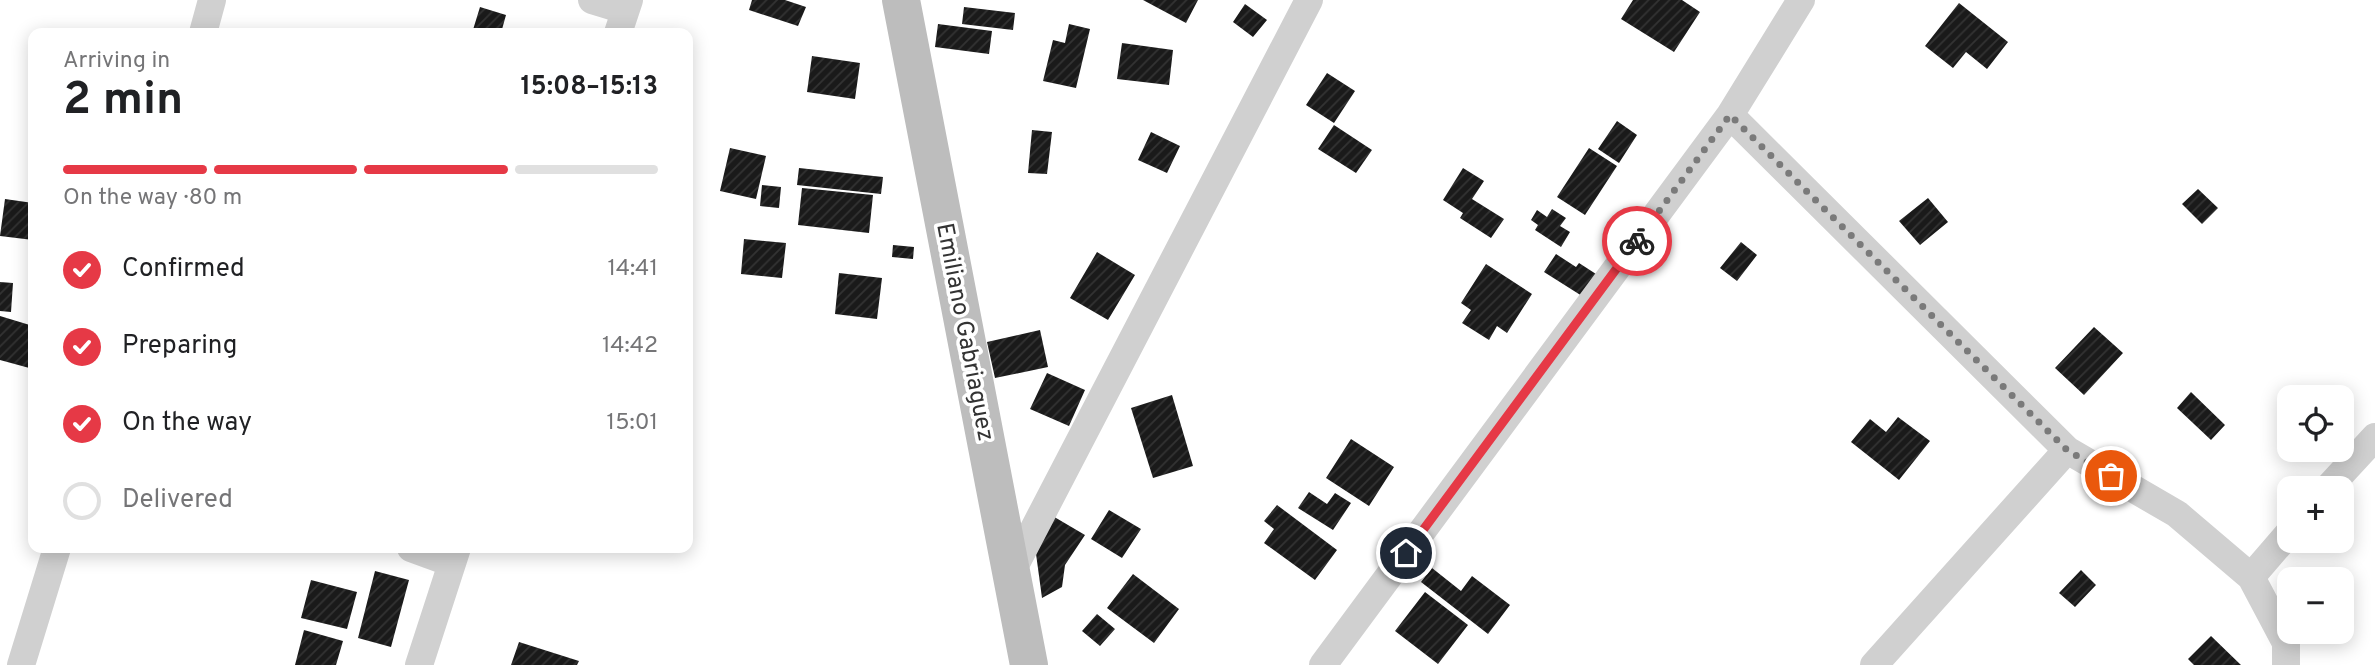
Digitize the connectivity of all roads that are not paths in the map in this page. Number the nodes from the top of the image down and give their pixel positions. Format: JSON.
{"nodes":[{"id":1,"x":212,"y":0,"type":"edge"},
{"id":2,"x":592,"y":0,"type":"edge"},
{"id":3,"x":901,"y":0,"type":"edge"},
{"id":4,"x":1308,"y":0,"type":"edge"},
{"id":5,"x":1801,"y":0,"type":"edge"},
{"id":6,"x":624,"y":15,"type":"edge"},
{"id":7,"x":204,"y":28,"type":"edge"},
{"id":8,"x":1730,"y":115,"type":"junction"},
{"id":9,"x":2375,"y":437,"type":"edge"},
{"id":10,"x":2067,"y":450,"type":"junction"},
{"id":11,"x":2339,"y":476,"type":"edge"},
{"id":12,"x":2277,"y":547,"type":"edge"},
{"id":13,"x":55,"y":553,"type":"edge"},
{"id":14,"x":455,"y":555,"type":"edge"},
{"id":15,"x":1012,"y":571,"type":"junction"},
{"id":16,"x":2251,"y":577,"type":"junction"},
{"id":17,"x":1325,"y":664,"type":"edge"},
{"id":18,"x":21,"y":665,"type":"edge"},
{"id":19,"x":419,"y":665,"type":"edge"},
{"id":20,"x":1029,"y":665,"type":"edge"},
{"id":21,"x":1874,"y":665,"type":"edge"},
{"id":22,"x":2286,"y":665,"type":"edge"}],
"edges":[{"from":1,"to":7,"type":"street"},
{"from":2,"to":6,"type":"street"},
{"from":3,"to":15,"type":"main road","name":"Emiliano Gabriaguez"},
{"from":4,"to":15,"type":"street"},
{"from":5,"to":8,"type":"street"},
{"from":8,"to":10,"type":"street"},
{"from":8,"to":17,"type":"street"},
{"from":9,"to":11,"type":"street"},
{"from":10,"to":16,"type":"street"},
{"from":10,"to":21,"type":"street"},
{"from":12,"to":16,"type":"street"},
{"from":13,"to":18,"type":"street"},
{"from":14,"to":19,"type":"street"},
{"from":15,"to":20,"type":"main road","name":"Emiliano Gabriaguez"},
{"from":16,"to":22,"type":"street"}]}
